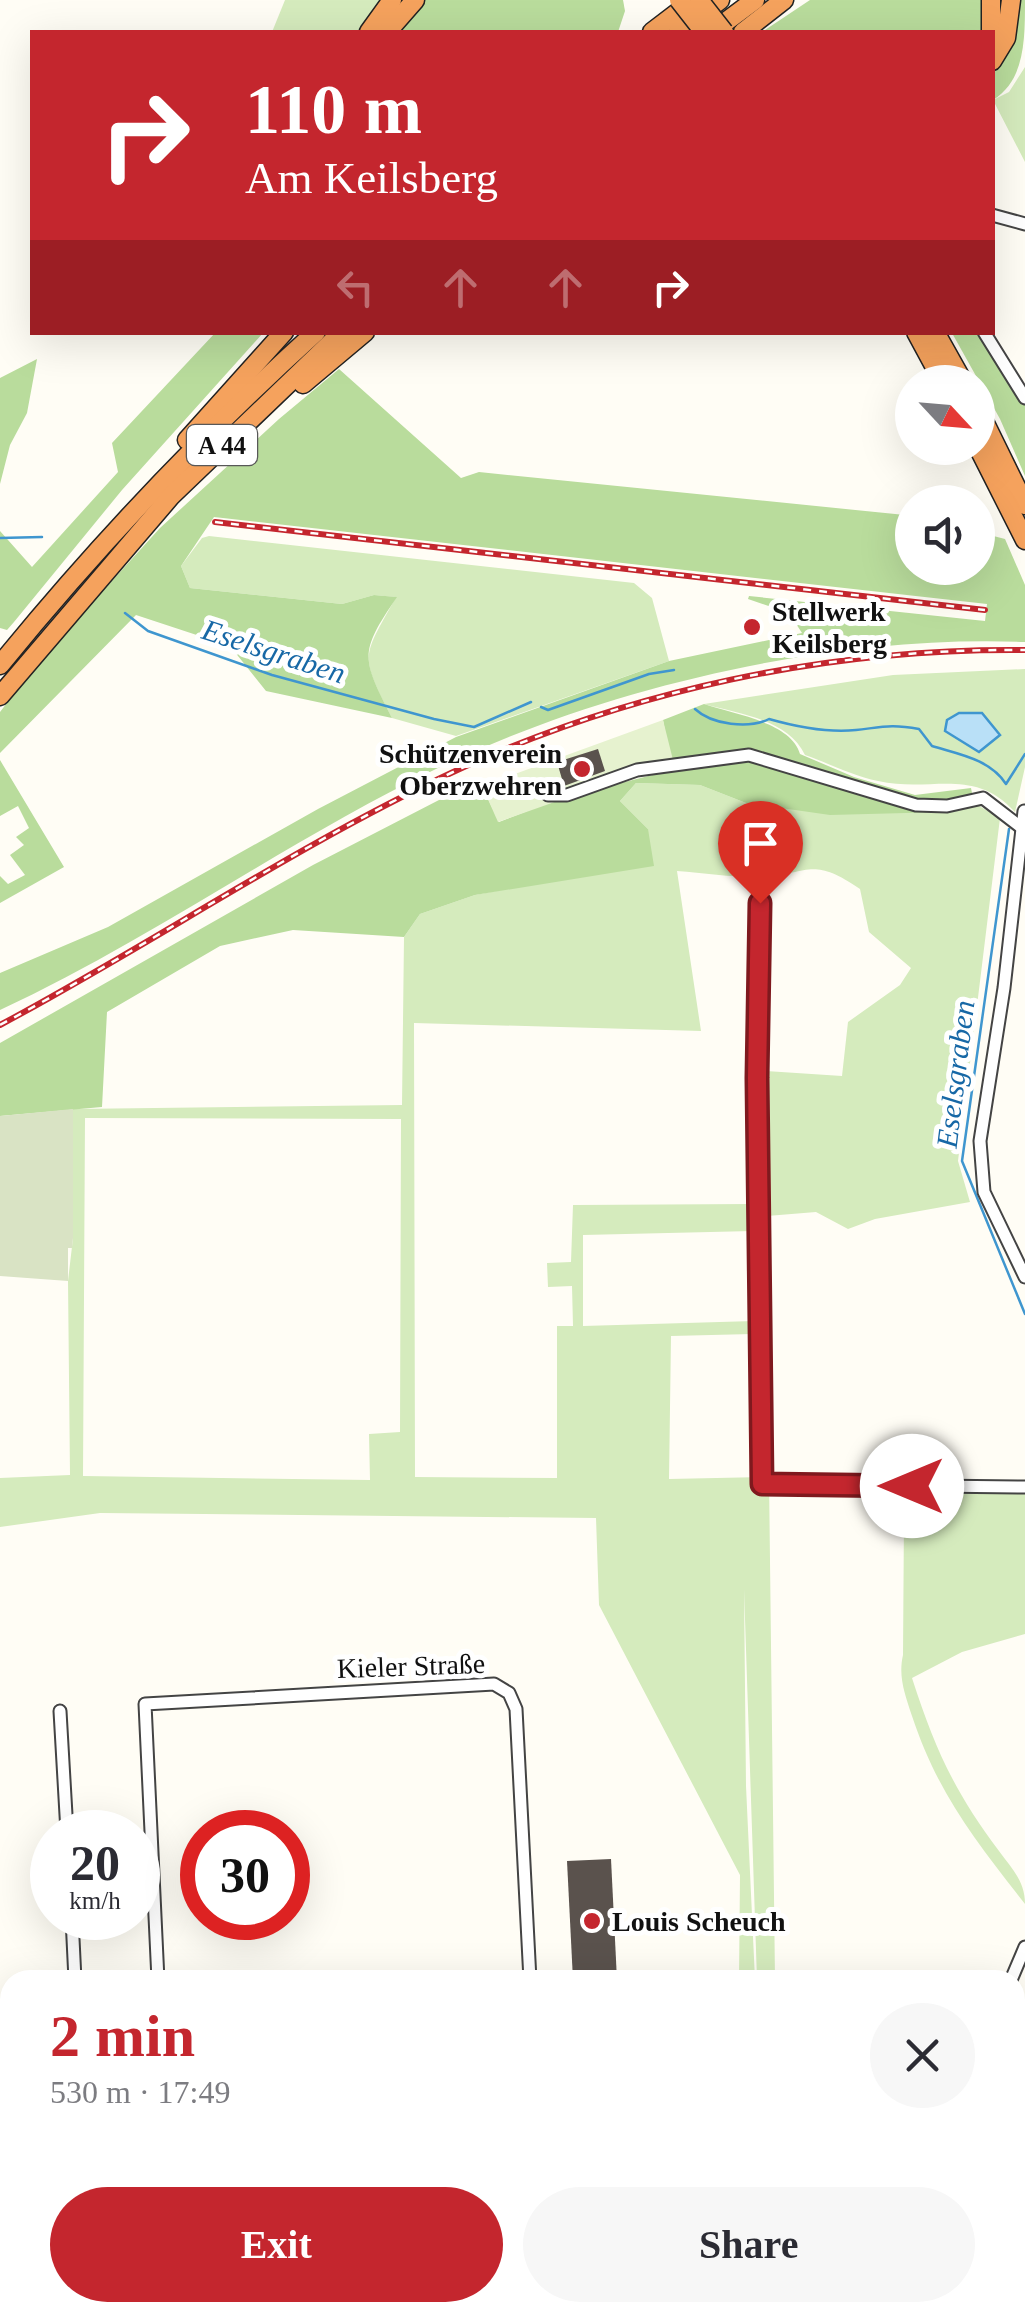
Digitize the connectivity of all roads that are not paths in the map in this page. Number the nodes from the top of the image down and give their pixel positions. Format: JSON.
{"nodes":[{"id":1,"x":392,"y":0,"type":"edge"},
{"id":2,"x":415,"y":0,"type":"edge"},
{"id":3,"x":678,"y":0,"type":"edge"},
{"id":4,"x":697,"y":0,"type":"edge"},
{"id":5,"x":720,"y":0,"type":"edge"},
{"id":6,"x":788,"y":0,"type":"edge"},
{"id":7,"x":990,"y":0,"type":"edge"},
{"id":8,"x":1011,"y":0,"type":"edge"},
{"id":9,"x":761,"y":6,"type":"edge"},
{"id":10,"x":370,"y":30,"type":"edge"},
{"id":11,"x":389,"y":30,"type":"edge"},
{"id":12,"x":655,"y":30,"type":"edge"},
{"id":13,"x":681,"y":30,"type":"edge"},
{"id":14,"x":702,"y":30,"type":"edge"},
{"id":15,"x":716,"y":30,"type":"edge"},
{"id":16,"x":722,"y":30,"type":"edge"},
{"id":17,"x":743,"y":30,"type":"edge"},
{"id":18,"x":991,"y":30,"type":"edge"},
{"id":19,"x":995,"y":56,"type":"edge"},
{"id":20,"x":995,"y":216,"type":"edge"},
{"id":21,"x":1025,"y":224,"type":"edge"},
{"id":22,"x":284,"y":335,"type":"edge"},
{"id":23,"x":313,"y":335,"type":"edge"},
{"id":24,"x":339,"y":335,"type":"edge"},
{"id":25,"x":361,"y":335,"type":"edge"},
{"id":26,"x":371,"y":335,"type":"edge"},
{"id":27,"x":918,"y":335,"type":"edge"},
{"id":28,"x":937,"y":335,"type":"edge"},
{"id":29,"x":986,"y":335,"type":"edge"},
{"id":30,"x":333,"y":358,"type":"junction"},
{"id":31,"x":934,"y":365,"type":"edge"},
{"id":32,"x":953,"y":365,"type":"edge"},
{"id":33,"x":1025,"y":398,"type":"edge"},
{"id":34,"x":995,"y":443,"type":"edge"},
{"id":35,"x":987,"y":465,"type":"edge"},
{"id":36,"x":1025,"y":504,"type":"edge"},
{"id":37,"x":1025,"y":540,"type":"edge"},
{"id":38,"x":101,"y":560,"type":"junction"},
{"id":39,"x":0,"y":665,"type":"edge"},
{"id":40,"x":0,"y":696,"type":"edge"},
{"id":41,"x":548,"y":795,"type":"dead end"},
{"id":42,"x":1024,"y":811,"type":"edge"},
{"id":43,"x":1022,"y":828,"type":"junction"},
{"id":44,"x":760,"y":903,"type":"dead end"},
{"id":45,"x":1025,"y":1277,"type":"edge"},
{"id":46,"x":1025,"y":1487,"type":"edge"},
{"id":47,"x":60,"y":1711,"type":"dead end"},
{"id":48,"x":66,"y":1810,"type":"edge"},
{"id":49,"x":73,"y":1940,"type":"edge"},
{"id":50,"x":75,"y":1970,"type":"edge"},
{"id":51,"x":158,"y":1970,"type":"edge"},
{"id":52,"x":529,"y":1970,"type":"edge"}],
"edges":[{"from":1,"to":10,"type":"highway"},
{"from":2,"to":11,"type":"highway"},
{"from":3,"to":14,"type":"highway","bridge":true},
{"from":4,"to":12,"type":"highway"},
{"from":4,"to":16,"type":"highway","bridge":true},
{"from":5,"to":13,"type":"highway"},
{"from":6,"to":9,"type":"highway"},
{"from":7,"to":18,"type":"highway"},
{"from":8,"to":19,"type":"highway"},
{"from":9,"to":15,"type":"highway"},
{"from":9,"to":17,"type":"highway"},
{"from":20,"to":21,"type":"street"},
{"from":22,"to":38,"type":"highway"},
{"from":23,"to":38,"type":"highway","number":"A 44"},
{"from":24,"to":38,"type":"highway","number":"A 44"},
{"from":25,"to":30,"type":"highway"},
{"from":26,"to":30,"type":"highway"},
{"from":27,"to":31,"type":"highway"},
{"from":28,"to":32,"type":"highway"},
{"from":29,"to":33,"type":"street"},
{"from":30,"to":38,"type":"highway"},
{"from":34,"to":36,"type":"highway"},
{"from":35,"to":37,"type":"highway"},
{"from":38,"to":39,"type":"highway","number":"A 44"},
{"from":38,"to":40,"type":"highway","number":"A 44"},
{"from":41,"to":43,"type":"street"},
{"from":42,"to":43,"type":"street"},
{"from":43,"to":45,"type":"street"},
{"from":44,"to":46,"type":"street"},
{"from":47,"to":48,"type":"street"},
{"from":49,"to":50,"type":"street"},
{"from":51,"to":52,"type":"street","name":"Kieler Straße"}]}
